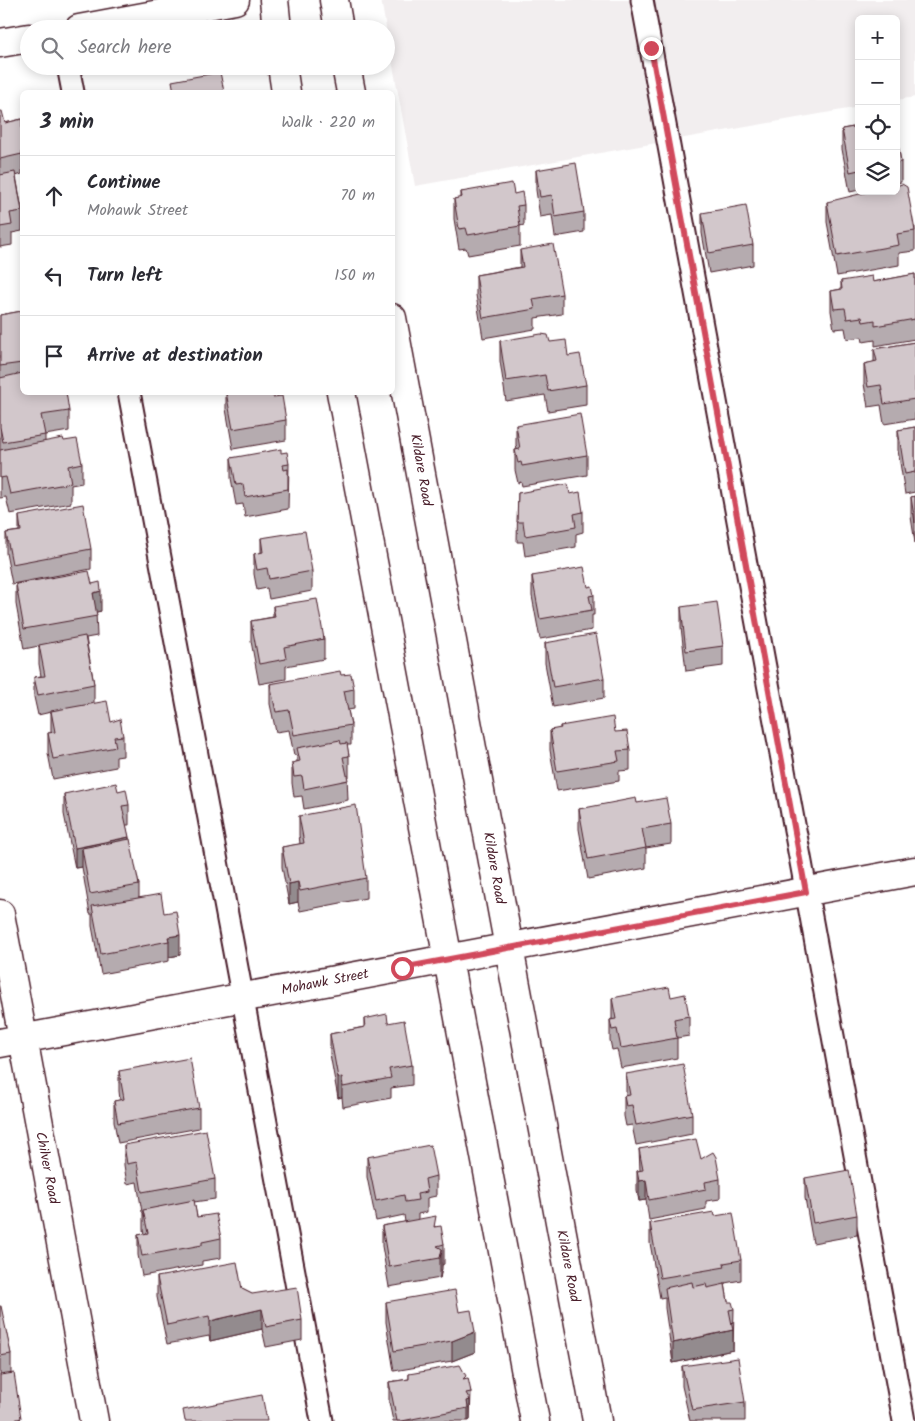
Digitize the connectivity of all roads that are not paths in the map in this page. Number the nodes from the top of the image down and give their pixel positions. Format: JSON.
{"nodes":[{"id":1,"x":235,"y":0,"type":"edge"},
{"id":2,"x":274,"y":0,"type":"edge"},
{"id":3,"x":334,"y":0,"type":"edge"},
{"id":4,"x":642,"y":0,"type":"edge"},
{"id":5,"x":127,"y":20,"type":"edge"},
{"id":6,"x":276,"y":20,"type":"edge"},
{"id":7,"x":337,"y":20,"type":"edge"},
{"id":8,"x":20,"y":40,"type":"edge"},
{"id":9,"x":0,"y":43,"type":"edge"},
{"id":10,"x":70,"y":75,"type":"edge"},
{"id":11,"x":283,"y":75,"type":"edge"},
{"id":12,"x":348,"y":75,"type":"edge"},
{"id":13,"x":73,"y":90,"type":"edge"},
{"id":14,"x":286,"y":90,"type":"edge"},
{"id":15,"x":351,"y":90,"type":"edge"},
{"id":16,"x":395,"y":334,"type":"edge"},
{"id":17,"x":130,"y":395,"type":"edge"},
{"id":18,"x":342,"y":395,"type":"edge"},
{"id":19,"x":915,"y":871,"type":"edge"},
{"id":20,"x":806,"y":892,"type":"junction"},
{"id":21,"x":0,"y":914,"type":"edge"},
{"id":22,"x":509,"y":948,"type":"junction"},
{"id":23,"x":448,"y":959,"type":"junction"},
{"id":24,"x":243,"y":998,"type":"junction"},
{"id":25,"x":12,"y":1041,"type":"edge"},
{"id":26,"x":592,"y":1420,"type":"edge"},
{"id":27,"x":94,"y":1421,"type":"edge"},
{"id":28,"x":322,"y":1421,"type":"edge"},
{"id":29,"x":535,"y":1421,"type":"edge"},
{"id":30,"x":904,"y":1421,"type":"edge"}],
"edges":[{"from":1,"to":5,"type":"street"},
{"from":2,"to":6,"type":"street"},
{"from":3,"to":7,"type":"street"},
{"from":4,"to":20,"type":"lane"},
{"from":8,"to":9,"type":"street"},
{"from":10,"to":13,"type":"lane"},
{"from":11,"to":14,"type":"street"},
{"from":12,"to":15,"type":"street"},
{"from":16,"to":22,"type":"street","name":"Kildare Road"},
{"from":17,"to":24,"type":"lane"},
{"from":18,"to":23,"type":"street"},
{"from":19,"to":20,"type":"street","name":"Mohawk Street"},
{"from":20,"to":22,"type":"street","name":"Mohawk Street"},
{"from":20,"to":30,"type":"lane"},
{"from":21,"to":25,"type":"street","name":"Chilver Road"},
{"from":22,"to":23,"type":"street","name":"Mohawk Street"},
{"from":22,"to":26,"type":"street","name":"Kildare Road"},
{"from":23,"to":24,"type":"street","name":"Mohawk Street"},
{"from":23,"to":29,"type":"street"},
{"from":24,"to":25,"type":"street","name":"Mohawk Street"},
{"from":24,"to":28,"type":"lane"},
{"from":25,"to":27,"type":"street","name":"Chilver Road"}]}
